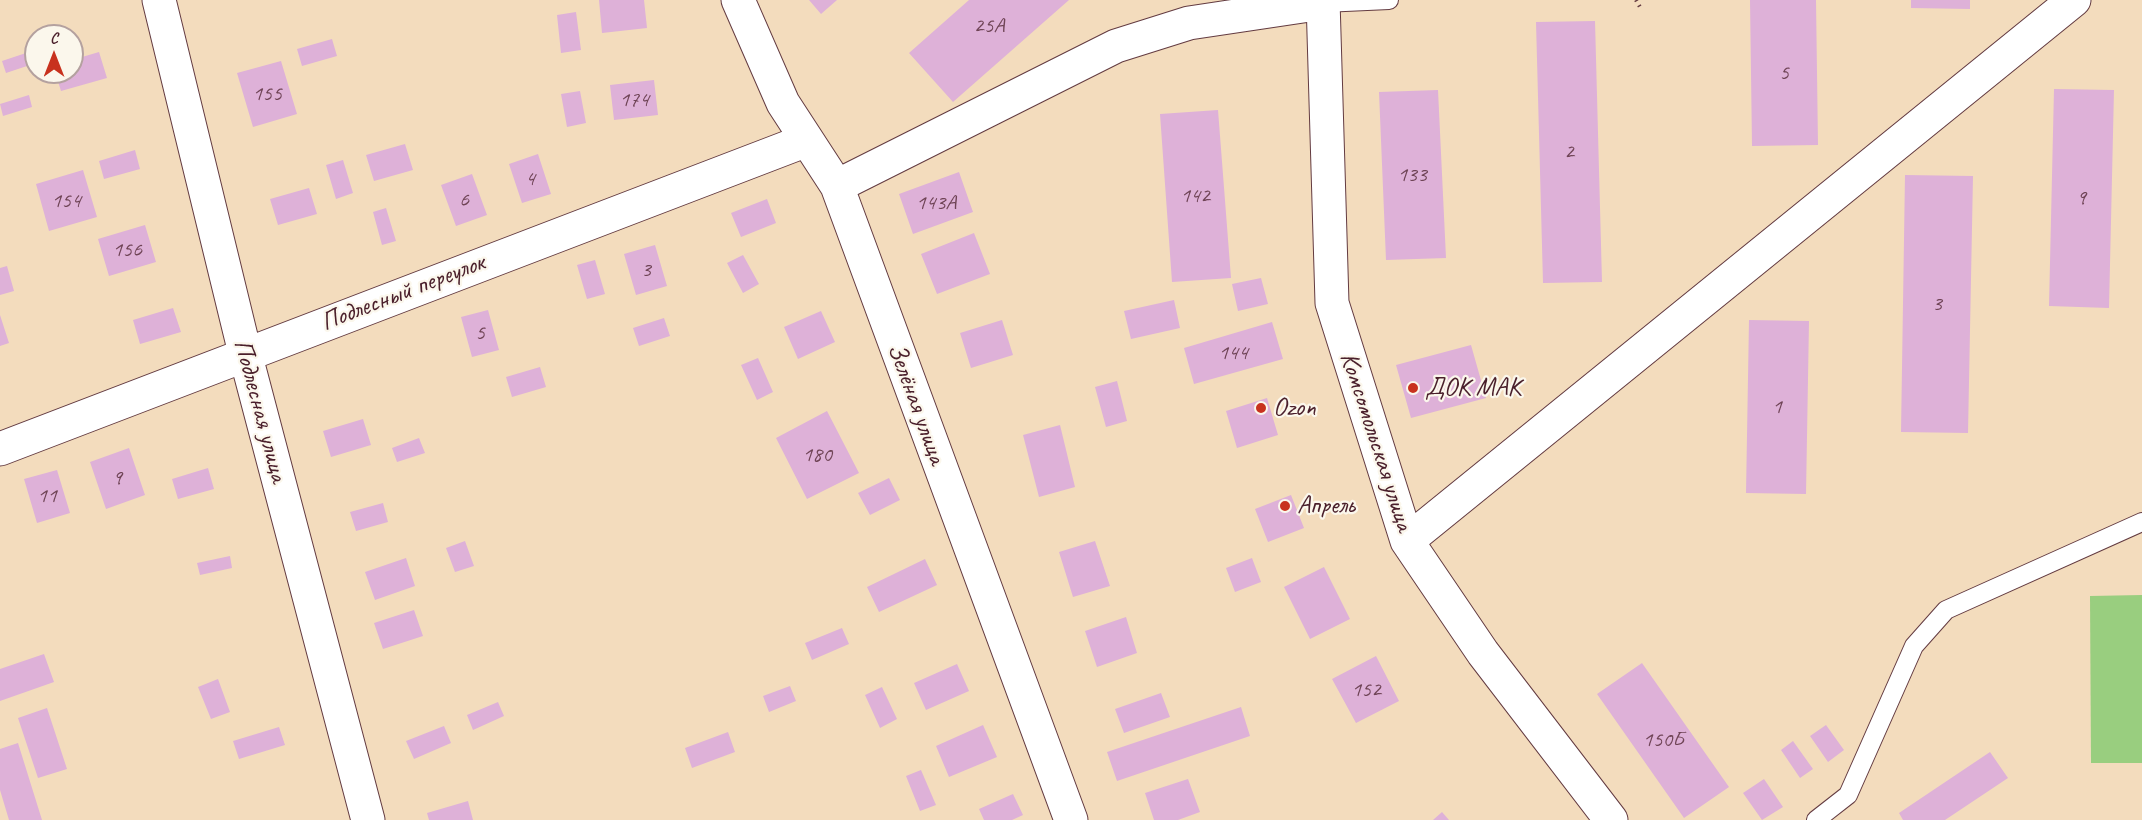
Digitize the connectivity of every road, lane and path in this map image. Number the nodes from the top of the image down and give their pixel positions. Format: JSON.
{"nodes":[{"id":1,"x":159,"y":0,"type":"edge"},
{"id":2,"x":738,"y":0,"type":"edge"},
{"id":3,"x":1389,"y":0,"type":"edge"},
{"id":4,"x":1636,"y":0,"type":"edge"},
{"id":5,"x":2074,"y":0,"type":"edge"},
{"id":6,"x":1323,"y":2,"type":"edge"},
{"id":7,"x":1640,"y":7,"type":"dead end"},
{"id":8,"x":807,"y":140,"type":"junction"},
{"id":9,"x":837,"y":186,"type":"junction"},
{"id":10,"x":245,"y":353,"type":"junction"},
{"id":11,"x":0,"y":449,"type":"edge"},
{"id":12,"x":2142,"y":522,"type":"edge"},
{"id":13,"x":1407,"y":541,"type":"junction"},
{"id":14,"x":368,"y":820,"type":"edge"},
{"id":15,"x":1071,"y":820,"type":"edge"},
{"id":16,"x":1611,"y":820,"type":"edge"},
{"id":17,"x":1816,"y":820,"type":"edge"}],
"edges":[{"from":1,"to":10,"type":"street","name":"Подлесная улица"},
{"from":2,"to":8,"type":"street","name":"Зелёная улица"},
{"from":3,"to":6,"type":"lane"},
{"from":4,"to":7,"type":"path"},
{"from":5,"to":13,"type":"street"},
{"from":6,"to":9,"type":"street"},
{"from":6,"to":13,"type":"street","name":"Комсомольская улица"},
{"from":8,"to":9,"type":"street","name":"Зелёная улица"},
{"from":8,"to":10,"type":"street","name":"Подлесный переулок"},
{"from":9,"to":15,"type":"street","name":"Зелёная улица"},
{"from":10,"to":11,"type":"street","name":"Подлесный переулок"},
{"from":10,"to":14,"type":"street","name":"Подлесная улица"},
{"from":12,"to":17,"type":"lane"},
{"from":13,"to":16,"type":"street","name":"Комсомольская улица"}]}
